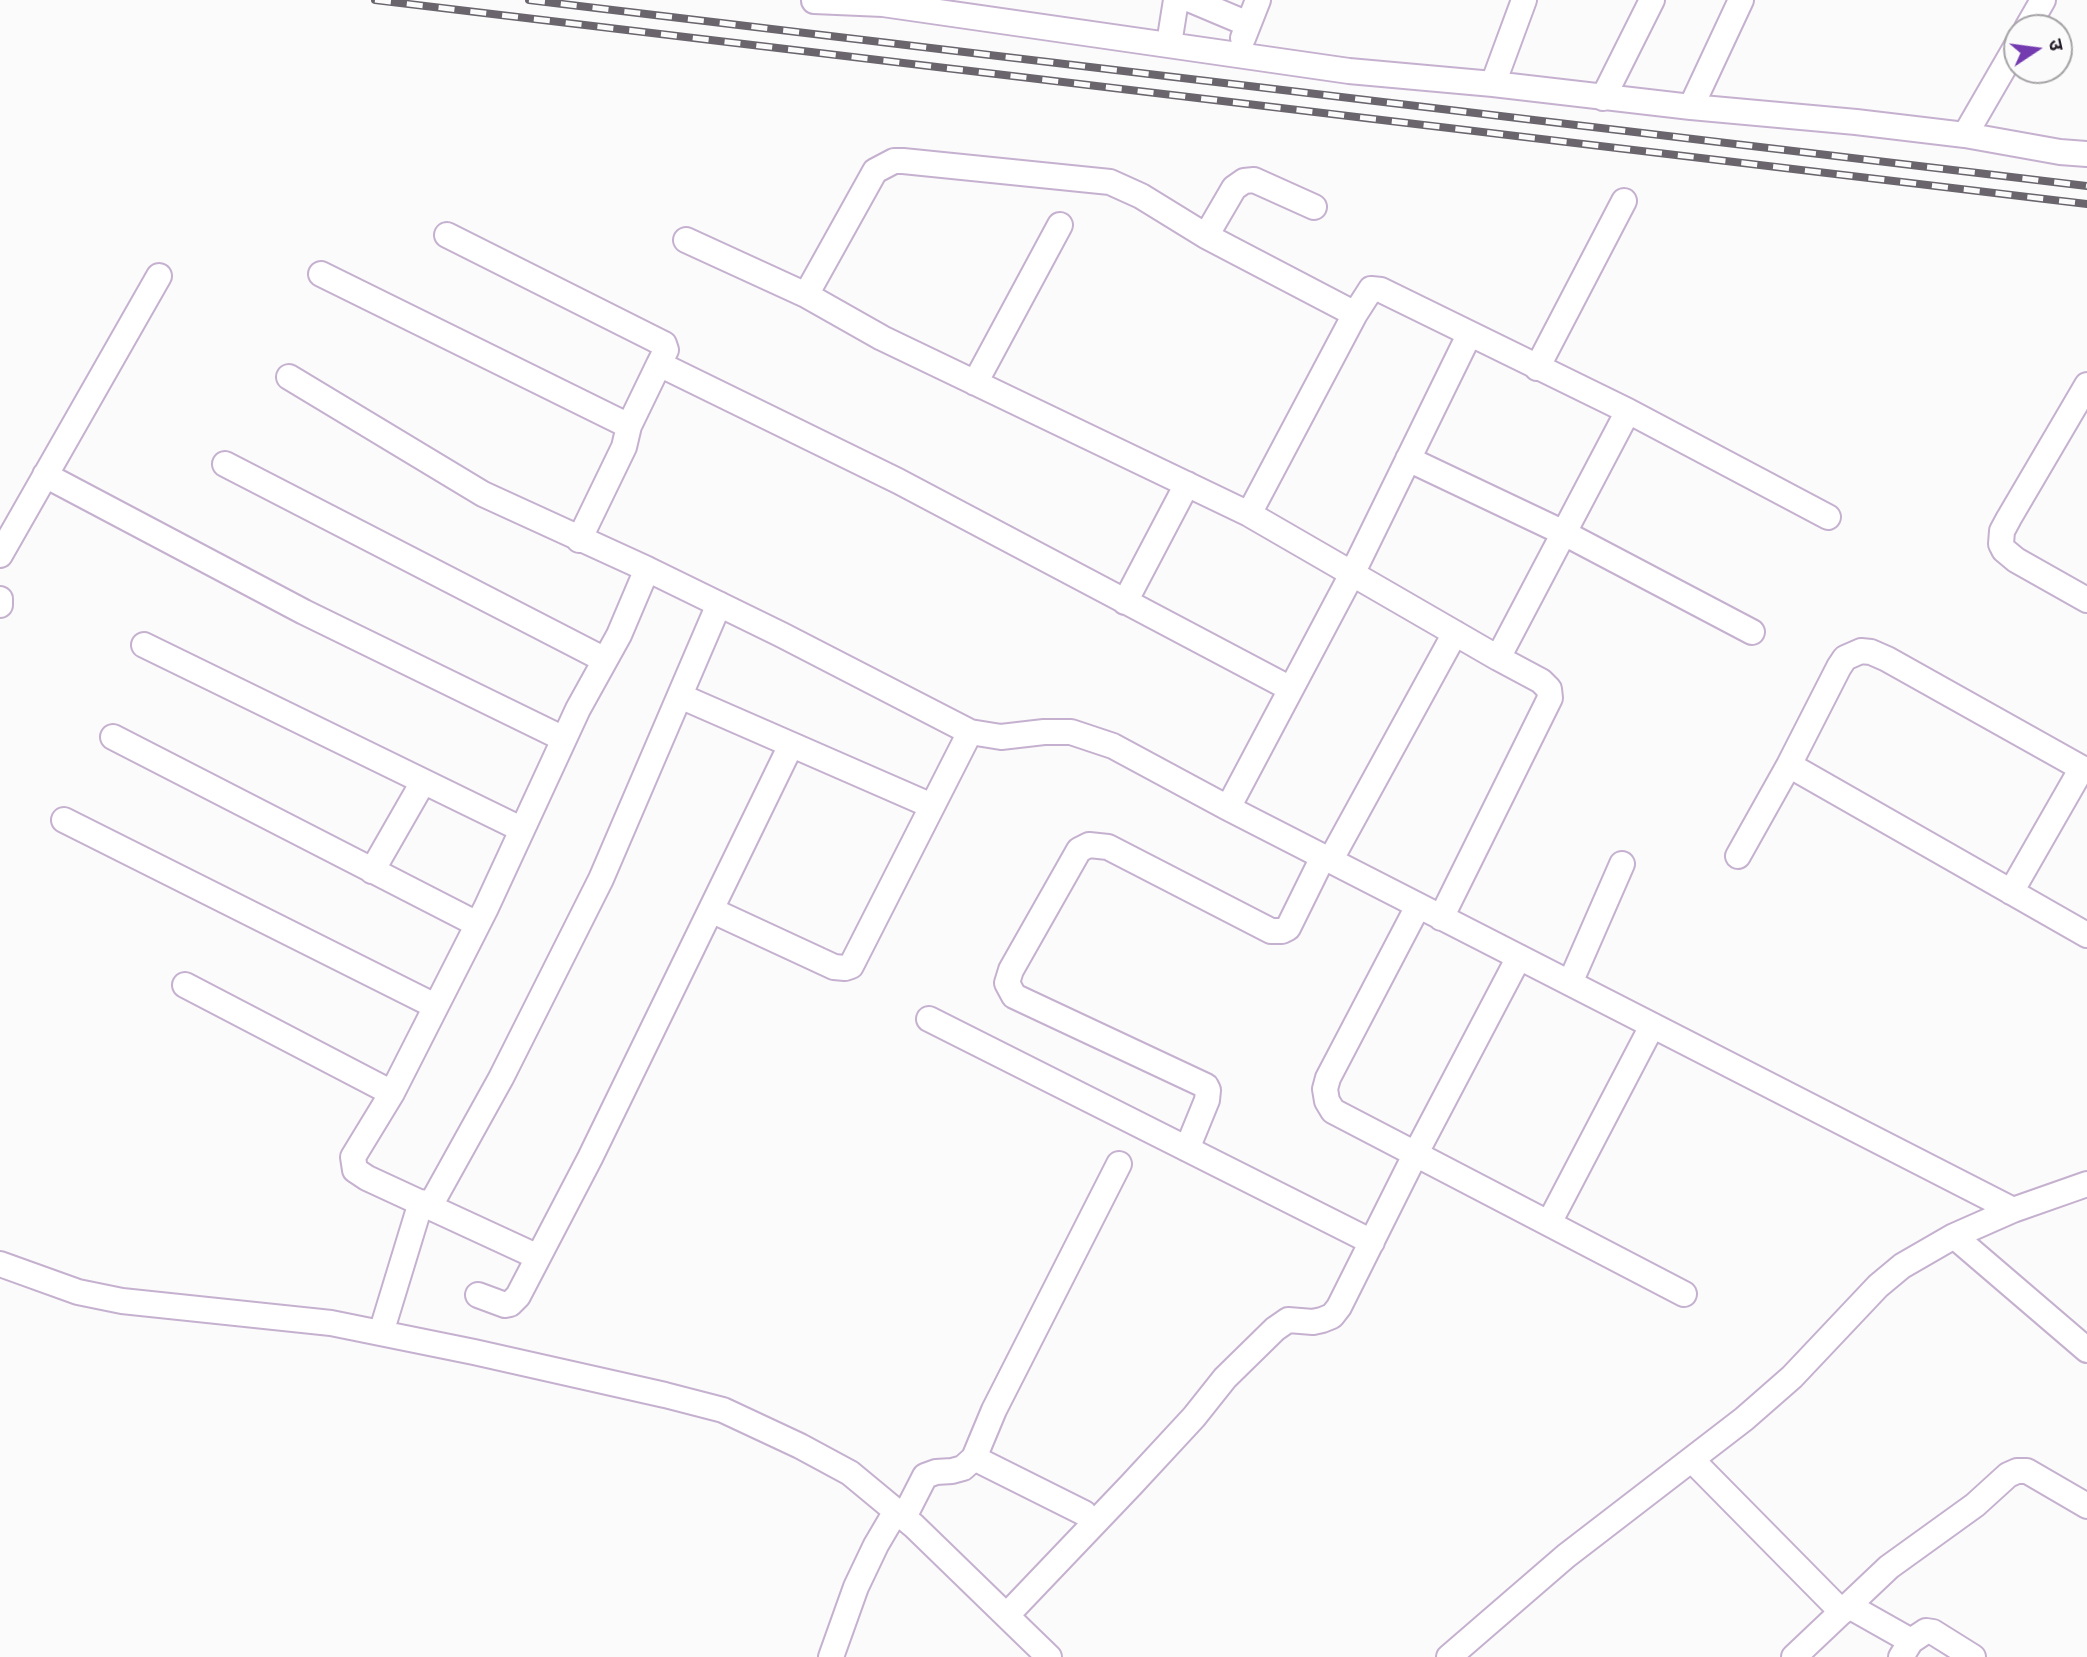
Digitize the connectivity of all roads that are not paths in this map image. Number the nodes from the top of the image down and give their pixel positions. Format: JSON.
{"nodes":[{"id":1,"x":810,"y":0,"type":"edge"},
{"id":2,"x":1176,"y":0,"type":"edge"},
{"id":3,"x":1191,"y":0,"type":"edge"},
{"id":4,"x":1258,"y":0,"type":"edge"},
{"id":5,"x":1524,"y":0,"type":"edge"},
{"id":6,"x":1652,"y":0,"type":"edge"},
{"id":7,"x":1741,"y":0,"type":"edge"},
{"id":8,"x":884,"y":2,"type":"edge"},
{"id":9,"x":1248,"y":24,"type":"junction"},
{"id":10,"x":1169,"y":44,"type":"junction"},
{"id":11,"x":1236,"y":55,"type":"junction"},
{"id":12,"x":2003,"y":69,"type":"edge"},
{"id":13,"x":1493,"y":83,"type":"junction"},
{"id":14,"x":1603,"y":98,"type":"junction"},
{"id":15,"x":1690,"y":107,"type":"junction"},
{"id":16,"x":1965,"y":135,"type":"junction"},
{"id":17,"x":2087,"y":154,"type":"edge"},
{"id":18,"x":1624,"y":201,"type":"dead end"},
{"id":19,"x":1314,"y":207,"type":"dead end"},
{"id":20,"x":1060,"y":225,"type":"dead end"},
{"id":21,"x":447,"y":236,"type":"dead end"},
{"id":22,"x":1206,"y":236,"type":"junction"},
{"id":23,"x":686,"y":240,"type":"dead end"},
{"id":24,"x":321,"y":274,"type":"dead end"},
{"id":25,"x":159,"y":276,"type":"dead end"},
{"id":26,"x":806,"y":295,"type":"junction"},
{"id":27,"x":1355,"y":314,"type":"junction"},
{"id":28,"x":1469,"y":335,"type":"junction"},
{"id":29,"x":659,"y":364,"type":"junction"},
{"id":30,"x":1537,"y":368,"type":"junction"},
{"id":31,"x":289,"y":377,"type":"dead end"},
{"id":32,"x":975,"y":383,"type":"junction"},
{"id":33,"x":2087,"y":385,"type":"edge"},
{"id":34,"x":1628,"y":411,"type":"junction"},
{"id":35,"x":629,"y":426,"type":"junction"},
{"id":36,"x":1408,"y":459,"type":"junction"},
{"id":37,"x":225,"y":464,"type":"dead end"},
{"id":38,"x":45,"y":475,"type":"junction"},
{"id":39,"x":1187,"y":484,"type":"junction"},
{"id":40,"x":1249,"y":514,"type":"junction"},
{"id":41,"x":1828,"y":517,"type":"dead end"},
{"id":42,"x":1564,"y":533,"type":"junction"},
{"id":43,"x":579,"y":540,"type":"junction"},
{"id":44,"x":0,"y":555,"type":"edge"},
{"id":45,"x":648,"y":569,"type":"junction"},
{"id":46,"x":1352,"y":574,"type":"junction"},
{"id":47,"x":0,"y":599,"type":"edge"},
{"id":48,"x":2087,"y":600,"type":"edge"},
{"id":49,"x":1125,"y":601,"type":"junction"},
{"id":50,"x":719,"y":604,"type":"junction"},
{"id":51,"x":0,"y":605,"type":"edge"},
{"id":52,"x":1752,"y":632,"type":"dead end"},
{"id":53,"x":1455,"y":633,"type":"junction"},
{"id":54,"x":144,"y":645,"type":"dead end"},
{"id":55,"x":1498,"y":658,"type":"junction"},
{"id":56,"x":605,"y":660,"type":"junction"},
{"id":57,"x":1291,"y":689,"type":"junction"},
{"id":58,"x":680,"y":696,"type":"junction"},
{"id":59,"x":970,"y":732,"type":"junction"},
{"id":60,"x":113,"y":737,"type":"dead end"},
{"id":61,"x":564,"y":739,"type":"junction"},
{"id":62,"x":792,"y":745,"type":"junction"},
{"id":63,"x":1789,"y":765,"type":"junction"},
{"id":64,"x":2085,"y":770,"type":"edge"},
{"id":65,"x":423,"y":782,"type":"junction"},
{"id":66,"x":932,"y":806,"type":"junction"},
{"id":67,"x":1228,"y":808,"type":"junction"},
{"id":68,"x":64,"y":820,"type":"dead end"},
{"id":69,"x":521,"y":829,"type":"junction"},
{"id":70,"x":1738,"y":856,"type":"dead end"},
{"id":71,"x":1327,"y":859,"type":"junction"},
{"id":72,"x":1622,"y":864,"type":"dead end"},
{"id":73,"x":372,"y":871,"type":"junction"},
{"id":74,"x":2011,"y":892,"type":"junction"},
{"id":75,"x":1418,"y":906,"type":"junction"},
{"id":76,"x":711,"y":910,"type":"junction"},
{"id":77,"x":1441,"y":918,"type":"junction"},
{"id":78,"x":477,"y":924,"type":"junction"},
{"id":79,"x":2087,"y":935,"type":"edge"},
{"id":80,"x":1519,"y":957,"type":"junction"},
{"id":81,"x":1570,"y":983,"type":"junction"},
{"id":82,"x":185,"y":985,"type":"dead end"},
{"id":83,"x":435,"y":1006,"type":"junction"},
{"id":84,"x":929,"y":1019,"type":"dead end"},
{"id":85,"x":1652,"y":1026,"type":"junction"},
{"id":86,"x":392,"y":1093,"type":"junction"},
{"id":87,"x":1187,"y":1149,"type":"junction"},
{"id":88,"x":1416,"y":1153,"type":"junction"},
{"id":89,"x":1119,"y":1164,"type":"dead end"},
{"id":90,"x":2087,"y":1184,"type":"edge"},
{"id":91,"x":426,"y":1204,"type":"junction"},
{"id":92,"x":2013,"y":1210,"type":"junction"},
{"id":93,"x":1549,"y":1223,"type":"junction"},
{"id":94,"x":1954,"y":1236,"type":"junction"},
{"id":95,"x":1372,"y":1242,"type":"junction"},
{"id":96,"x":538,"y":1257,"type":"junction"},
{"id":97,"x":0,"y":1264,"type":"edge"},
{"id":98,"x":1684,"y":1294,"type":"dead end"},
{"id":99,"x":478,"y":1295,"type":"dead end"},
{"id":100,"x":381,"y":1334,"type":"junction"},
{"id":101,"x":2087,"y":1350,"type":"edge"},
{"id":102,"x":974,"y":1458,"type":"junction"},
{"id":103,"x":1692,"y":1460,"type":"junction"},
{"id":104,"x":2087,"y":1506,"type":"edge"},
{"id":105,"x":1084,"y":1513,"type":"dead end"},
{"id":106,"x":900,"y":1514,"type":"junction"},
{"id":107,"x":1845,"y":1609,"type":"junction"},
{"id":108,"x":1007,"y":1615,"type":"junction"},
{"id":109,"x":1906,"y":1649,"type":"edge"},
{"id":110,"x":831,"y":1657,"type":"edge"},
{"id":111,"x":1049,"y":1657,"type":"edge"},
{"id":112,"x":1448,"y":1657,"type":"edge"},
{"id":113,"x":1794,"y":1657,"type":"edge"},
{"id":114,"x":1973,"y":1657,"type":"edge"}],
"edges":[{"from":1,"to":8,"type":"street"},
{"from":2,"to":10,"type":"street"},
{"from":3,"to":9,"type":"street"},
{"from":4,"to":9,"type":"street"},
{"from":5,"to":13,"type":"street"},
{"from":6,"to":14,"type":"street"},
{"from":7,"to":15,"type":"street"},
{"from":8,"to":10,"type":"street"},
{"from":9,"to":11,"type":"street"},
{"from":10,"to":11,"type":"street"},
{"from":11,"to":13,"type":"street"},
{"from":12,"to":16,"type":"street"},
{"from":13,"to":14,"type":"street"},
{"from":14,"to":15,"type":"street"},
{"from":15,"to":16,"type":"street"},
{"from":16,"to":17,"type":"street"},
{"from":18,"to":30,"type":"street"},
{"from":19,"to":22,"type":"street"},
{"from":20,"to":32,"type":"street"},
{"from":21,"to":29,"type":"street"},
{"from":22,"to":26,"type":"street"},
{"from":22,"to":27,"type":"street"},
{"from":23,"to":26,"type":"street"},
{"from":24,"to":35,"type":"street"},
{"from":25,"to":38,"type":"street"},
{"from":26,"to":32,"type":"street"},
{"from":27,"to":28,"type":"street"},
{"from":27,"to":40,"type":"street"},
{"from":28,"to":30,"type":"street"},
{"from":28,"to":36,"type":"street"},
{"from":29,"to":35,"type":"street"},
{"from":29,"to":49,"type":"street"},
{"from":30,"to":34,"type":"street"},
{"from":31,"to":43,"type":"street"},
{"from":32,"to":39,"type":"street"},
{"from":33,"to":48,"type":"street"},
{"from":34,"to":41,"type":"street"},
{"from":34,"to":42,"type":"street"},
{"from":35,"to":43,"type":"street"},
{"from":36,"to":42,"type":"street"},
{"from":36,"to":46,"type":"street"},
{"from":37,"to":56,"type":"street"},
{"from":38,"to":44,"type":"street"},
{"from":38,"to":61,"type":"street"},
{"from":39,"to":40,"type":"street"},
{"from":39,"to":49,"type":"street"},
{"from":40,"to":46,"type":"street"},
{"from":42,"to":52,"type":"street"},
{"from":42,"to":55,"type":"street"},
{"from":43,"to":45,"type":"street"},
{"from":45,"to":50,"type":"street"},
{"from":45,"to":56,"type":"street"},
{"from":46,"to":53,"type":"street"},
{"from":46,"to":57,"type":"street"},
{"from":47,"to":51,"type":"street"},
{"from":49,"to":57,"type":"street"},
{"from":50,"to":58,"type":"street"},
{"from":50,"to":59,"type":"street"},
{"from":53,"to":55,"type":"street"},
{"from":53,"to":71,"type":"street"},
{"from":54,"to":65,"type":"street"},
{"from":55,"to":77,"type":"street"},
{"from":56,"to":61,"type":"street"},
{"from":57,"to":67,"type":"street"},
{"from":58,"to":62,"type":"street"},
{"from":58,"to":91,"type":"street"},
{"from":59,"to":66,"type":"street"},
{"from":59,"to":67,"type":"street"},
{"from":60,"to":73,"type":"street"},
{"from":61,"to":69,"type":"street"},
{"from":62,"to":66,"type":"street"},
{"from":62,"to":76,"type":"street"},
{"from":63,"to":64,"type":"street"},
{"from":63,"to":70,"type":"street"},
{"from":63,"to":74,"type":"street"},
{"from":64,"to":74,"type":"street"},
{"from":65,"to":69,"type":"street"},
{"from":65,"to":73,"type":"street"},
{"from":66,"to":76,"type":"street"},
{"from":67,"to":71,"type":"street"},
{"from":68,"to":83,"type":"street"},
{"from":69,"to":78,"type":"street"},
{"from":71,"to":75,"type":"street"},
{"from":71,"to":87,"type":"street"},
{"from":72,"to":81,"type":"street"},
{"from":73,"to":78,"type":"street"},
{"from":74,"to":79,"type":"street"},
{"from":75,"to":77,"type":"street"},
{"from":75,"to":88,"type":"street"},
{"from":76,"to":96,"type":"street"},
{"from":77,"to":80,"type":"street"},
{"from":78,"to":83,"type":"street"},
{"from":80,"to":81,"type":"street"},
{"from":80,"to":88,"type":"street"},
{"from":81,"to":85,"type":"street"},
{"from":82,"to":86,"type":"street"},
{"from":83,"to":86,"type":"street"},
{"from":84,"to":87,"type":"street"},
{"from":85,"to":92,"type":"street"},
{"from":85,"to":93,"type":"street"},
{"from":86,"to":91,"type":"street"},
{"from":87,"to":95,"type":"street"},
{"from":88,"to":93,"type":"street"},
{"from":88,"to":95,"type":"street"},
{"from":89,"to":102,"type":"street"},
{"from":90,"to":92,"type":"street"},
{"from":91,"to":96,"type":"street"},
{"from":91,"to":100,"type":"street"},
{"from":92,"to":94,"type":"street"},
{"from":93,"to":98,"type":"street"},
{"from":94,"to":101,"type":"street"},
{"from":94,"to":103,"type":"street"},
{"from":95,"to":108,"type":"street"},
{"from":96,"to":99,"type":"street"},
{"from":97,"to":100,"type":"street"},
{"from":100,"to":106,"type":"street"},
{"from":102,"to":105,"type":"street"},
{"from":102,"to":106,"type":"street"},
{"from":103,"to":107,"type":"street"},
{"from":103,"to":112,"type":"street"},
{"from":104,"to":107,"type":"street"},
{"from":106,"to":108,"type":"street"},
{"from":106,"to":110,"type":"street"},
{"from":107,"to":109,"type":"street"},
{"from":107,"to":113,"type":"street"},
{"from":108,"to":111,"type":"street"},
{"from":109,"to":114,"type":"street"}]}
